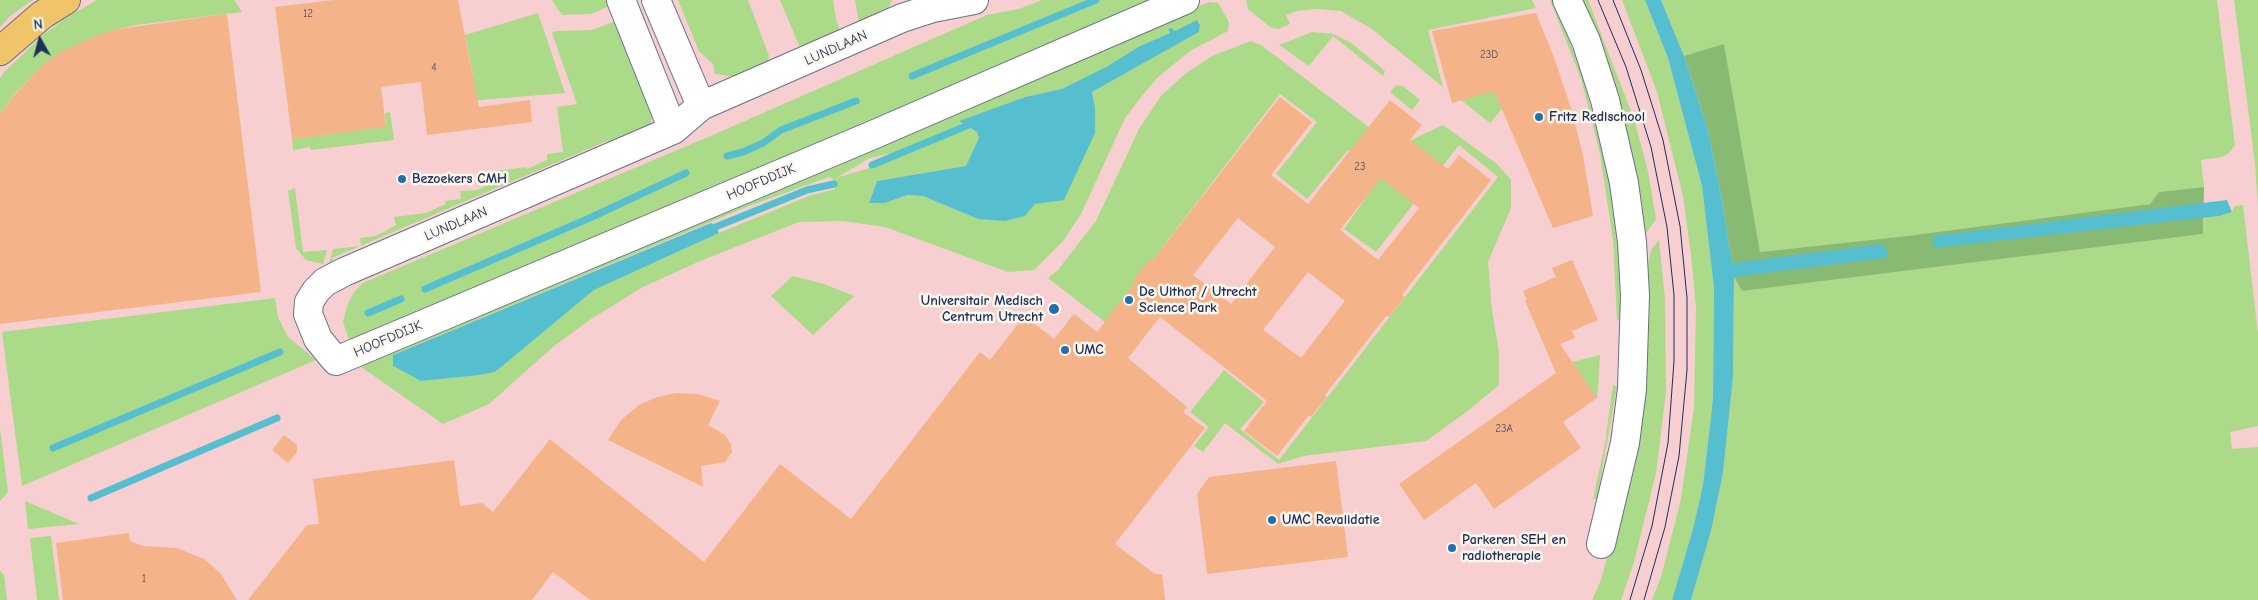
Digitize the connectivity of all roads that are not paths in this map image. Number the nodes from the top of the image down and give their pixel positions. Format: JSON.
{"nodes":[{"id":1,"x":66,"y":0,"type":"edge"},
{"id":2,"x":621,"y":0,"type":"edge"},
{"id":3,"x":656,"y":0,"type":"edge"},
{"id":4,"x":974,"y":0,"type":"edge"},
{"id":5,"x":1185,"y":0,"type":"edge"},
{"id":6,"x":1568,"y":0,"type":"edge"},
{"id":7,"x":0,"y":51,"type":"edge"},
{"id":8,"x":701,"y":106,"type":"junction"},
{"id":9,"x":674,"y":130,"type":"junction"},
{"id":10,"x":336,"y":361,"type":"joint"},
{"id":11,"x":1601,"y":544,"type":"dead end"}],
"edges":[{"from":1,"to":7,"type":"main road"},
{"from":2,"to":9,"type":"street"},
{"from":3,"to":8,"type":"street"},
{"from":4,"to":8,"type":"street","name":"LUNDLAAN"},
{"from":5,"to":10,"type":"street","name":"HOOFDDIJK"},
{"from":6,"to":11,"type":"street"},
{"from":8,"to":9,"type":"street","name":"LUNDLAAN"},
{"from":9,"to":10,"type":"street","name":"LUNDLAAN"}]}
